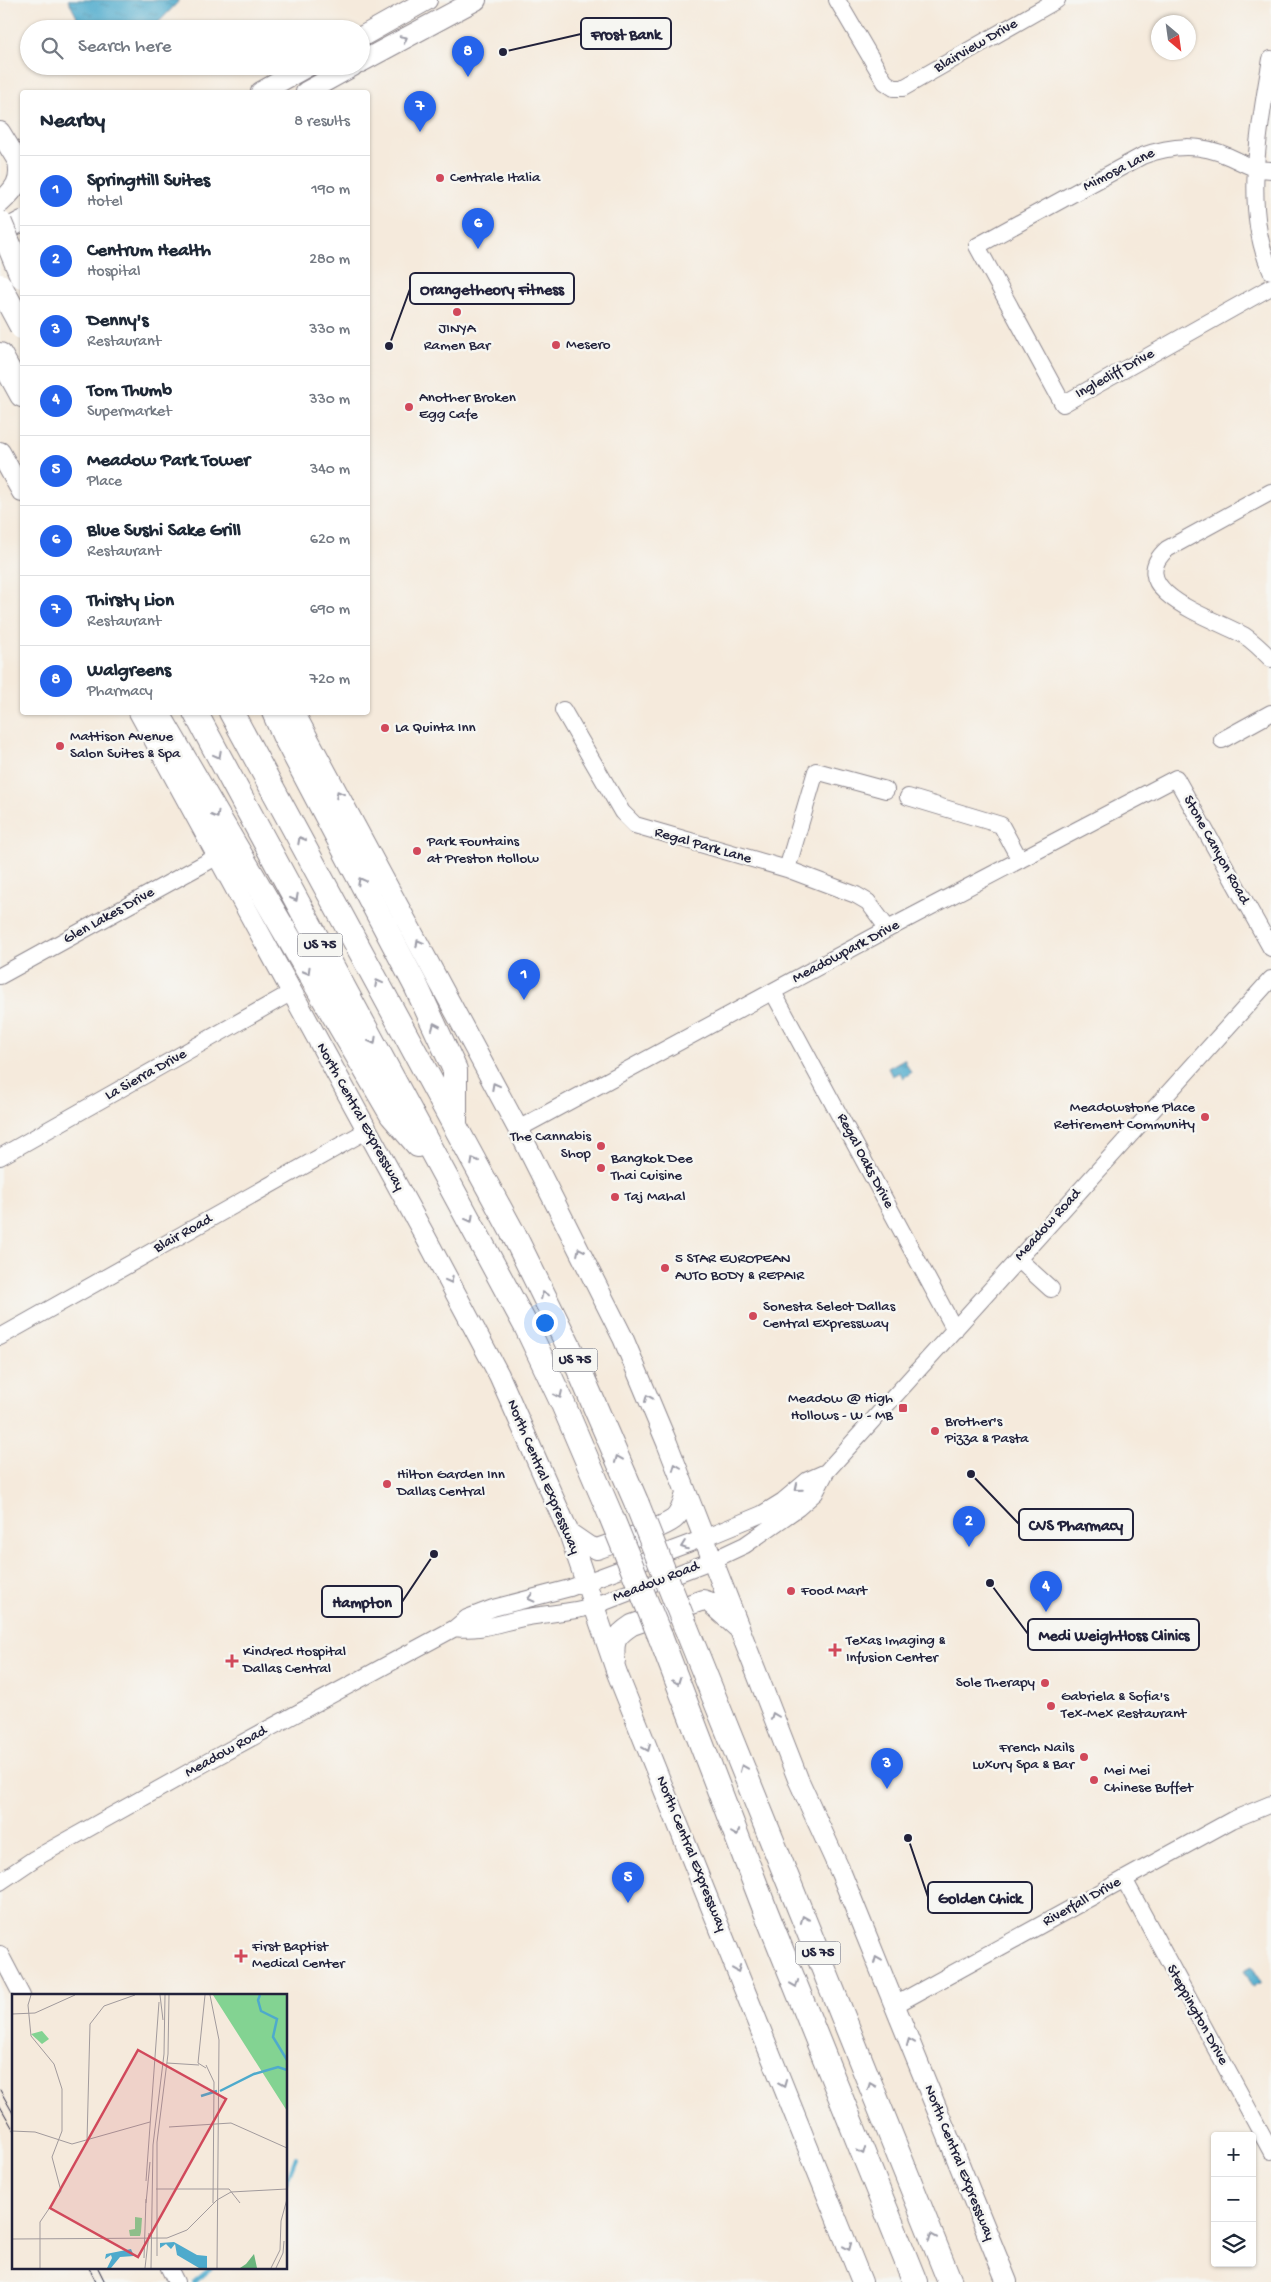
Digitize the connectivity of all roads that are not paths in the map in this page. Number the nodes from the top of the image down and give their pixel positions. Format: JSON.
{"nodes":[{"id":1,"x":428,"y":0,"type":"edge"},
{"id":2,"x":476,"y":0,"type":"edge"},
{"id":3,"x":837,"y":0,"type":"edge"},
{"id":4,"x":1057,"y":0,"type":"edge"},
{"id":5,"x":370,"y":32,"type":"edge"},
{"id":6,"x":370,"y":57,"type":"edge"},
{"id":7,"x":1271,"y":59,"type":"edge"},
{"id":8,"x":292,"y":75,"type":"edge"},
{"id":9,"x":337,"y":75,"type":"edge"},
{"id":10,"x":265,"y":90,"type":"edge"},
{"id":11,"x":310,"y":90,"type":"edge"},
{"id":12,"x":0,"y":132,"type":"edge"},
{"id":13,"x":19,"y":160,"type":"edge"},
{"id":14,"x":1263,"y":170,"type":"edge"},
{"id":15,"x":20,"y":178,"type":"edge"},
{"id":16,"x":0,"y":202,"type":"edge"},
{"id":17,"x":0,"y":222,"type":"edge"},
{"id":18,"x":20,"y":222,"type":"edge"},
{"id":19,"x":0,"y":233,"type":"edge"},
{"id":20,"x":977,"y":246,"type":"joint"},
{"id":21,"x":20,"y":253,"type":"edge"},
{"id":22,"x":0,"y":265,"type":"edge"},
{"id":23,"x":20,"y":271,"type":"edge"},
{"id":24,"x":1271,"y":271,"type":"edge"},
{"id":25,"x":0,"y":286,"type":"edge"},
{"id":26,"x":20,"y":286,"type":"edge"},
{"id":27,"x":1271,"y":287,"type":"edge"},
{"id":28,"x":0,"y":298,"type":"edge"},
{"id":29,"x":20,"y":323,"type":"edge"},
{"id":30,"x":0,"y":355,"type":"edge"},
{"id":31,"x":20,"y":391,"type":"edge"},
{"id":32,"x":0,"y":452,"type":"edge"},
{"id":33,"x":20,"y":488,"type":"edge"},
{"id":34,"x":1271,"y":492,"type":"edge"},
{"id":35,"x":1271,"y":659,"type":"edge"},
{"id":36,"x":563,"y":710,"type":"dead end"},
{"id":37,"x":1271,"y":713,"type":"edge"},
{"id":38,"x":141,"y":715,"type":"edge"},
{"id":39,"x":159,"y":715,"type":"edge"},
{"id":40,"x":197,"y":715,"type":"edge"},
{"id":41,"x":233,"y":715,"type":"edge"},
{"id":42,"x":275,"y":715,"type":"edge"},
{"id":43,"x":296,"y":715,"type":"edge"},
{"id":44,"x":1222,"y":740,"type":"dead end"},
{"id":45,"x":1176,"y":778,"type":"joint"},
{"id":46,"x":886,"y":790,"type":"dead end"},
{"id":47,"x":908,"y":797,"type":"dead end"},
{"id":48,"x":218,"y":856,"type":"junction"},
{"id":49,"x":1020,"y":860,"type":"junction"},
{"id":50,"x":787,"y":869,"type":"junction"},
{"id":51,"x":888,"y":929,"type":"junction"},
{"id":52,"x":1271,"y":948,"type":"edge"},
{"id":53,"x":0,"y":976,"type":"edge"},
{"id":54,"x":1271,"y":979,"type":"edge"},
{"id":55,"x":292,"y":992,"type":"junction"},
{"id":56,"x":774,"y":992,"type":"junction"},
{"id":57,"x":455,"y":1124,"type":"junction"},
{"id":58,"x":518,"y":1129,"type":"junction"},
{"id":59,"x":366,"y":1131,"type":"junction"},
{"id":60,"x":0,"y":1157,"type":"edge"},
{"id":61,"x":446,"y":1177,"type":"junction"},
{"id":62,"x":1018,"y":1260,"type":"junction"},
{"id":63,"x":1051,"y":1289,"type":"dead end"},
{"id":64,"x":955,"y":1330,"type":"junction"},
{"id":65,"x":0,"y":1337,"type":"edge"},
{"id":66,"x":826,"y":1472,"type":"junction"},
{"id":67,"x":686,"y":1494,"type":"junction"},
{"id":68,"x":569,"y":1532,"type":"junction"},
{"id":69,"x":704,"y":1538,"type":"junction"},
{"id":70,"x":713,"y":1560,"type":"junction"},
{"id":71,"x":586,"y":1582,"type":"junction"},
{"id":72,"x":594,"y":1606,"type":"junction"},
{"id":73,"x":455,"y":1628,"type":"junction"},
{"id":74,"x":740,"y":1630,"type":"junction"},
{"id":75,"x":617,"y":1673,"type":"junction"},
{"id":76,"x":1271,"y":1804,"type":"edge"},
{"id":77,"x":1124,"y":1879,"type":"junction"},
{"id":78,"x":0,"y":1882,"type":"edge"},
{"id":79,"x":0,"y":1954,"type":"edge"},
{"id":80,"x":21,"y":1994,"type":"edge"},
{"id":81,"x":895,"y":2005,"type":"junction"},
{"id":82,"x":1271,"y":2151,"type":"edge"},
{"id":83,"x":170,"y":2270,"type":"edge"},
{"id":84,"x":858,"y":2278,"type":"edge"},
{"id":85,"x":176,"y":2282,"type":"edge"},
{"id":86,"x":915,"y":2282,"type":"edge"},
{"id":87,"x":950,"y":2282,"type":"edge"},
{"id":88,"x":1007,"y":2282,"type":"edge"}],
"edges":[{"from":1,"to":5,"type":"main road"},
{"from":6,"to":2,"type":"main road","one_way":true},
{"from":3,"to":4,"type":"street","name":"Blairview Drive"},
{"from":7,"to":14,"type":"street"},
{"from":8,"to":10,"type":"main road"},
{"from":9,"to":11,"type":"main road"},
{"from":12,"to":13,"type":"main road"},
{"from":14,"to":20,"type":"street","name":"Mimosa Lane"},
{"from":14,"to":24,"type":"street"},
{"from":15,"to":16,"type":"main road"},
{"from":17,"to":23,"type":"highway","bridge":true},
{"from":18,"to":19,"type":"main road"},
{"from":20,"to":27,"type":"street","name":"Inglecliff Drive"},
{"from":21,"to":22,"type":"main road"},
{"from":25,"to":29,"type":"highway","bridge":true},
{"from":26,"to":28,"type":"main road"},
{"from":30,"to":31,"type":"highway"},
{"from":32,"to":33,"type":"main road"},
{"from":34,"to":35,"type":"street"},
{"from":36,"to":50,"type":"street","name":"Regal Park Lane"},
{"from":37,"to":44,"type":"street"},
{"from":38,"to":48,"type":"main road","name":"North Central Expressway"},
{"from":39,"to":61,"type":"highway","one_way":true},
{"from":40,"to":61,"type":"highway","number":"US 75","one_way":true},
{"from":57,"to":41,"type":"highway","number":"US 75","one_way":true},
{"from":57,"to":42,"type":"highway","one_way":true},
{"from":58,"to":43,"type":"main road","name":"North Central Expressway","one_way":true},
{"from":45,"to":49,"type":"street","name":"Meadowpark Drive"},
{"from":45,"to":52,"type":"street","name":"Stone Canyon Road"},
{"from":46,"to":50,"type":"street"},
{"from":47,"to":49,"type":"street"},
{"from":48,"to":53,"type":"street","name":"Glen Lakes Drive"},
{"from":48,"to":55,"type":"main road","name":"North Central Expressway"},
{"from":49,"to":51,"type":"street","name":"Meadowpark Drive"},
{"from":50,"to":51,"type":"street","name":"Regal Park Lane"},
{"from":51,"to":56,"type":"street","name":"Meadowpark Drive"},
{"from":54,"to":62,"type":"street","name":"Meadow Road"},
{"from":55,"to":59,"type":"main road","name":"North Central Expressway"},
{"from":55,"to":60,"type":"street","name":"La Sierra Drive"},
{"from":56,"to":58,"type":"street","name":"Meadowpark Drive"},
{"from":56,"to":64,"type":"street","name":"Regal Oaks Drive"},
{"from":87,"to":57,"type":"highway","number":"US 75","one_way":true,"bridge":true},
{"from":67,"to":58,"type":"main road","name":"North Central Expressway","one_way":true},
{"from":59,"to":65,"type":"street","name":"Blair Road"},
{"from":59,"to":68,"type":"main road","name":"North Central Expressway","one_way":true},
{"from":61,"to":86,"type":"highway","number":"US 75","one_way":true,"bridge":true},
{"from":62,"to":63,"type":"street"},
{"from":62,"to":64,"type":"street","name":"Meadow Road"},
{"from":64,"to":66,"type":"street","name":"Meadow Road"},
{"from":66,"to":69,"type":"street","name":"Meadow Road","one_way":true},
{"from":66,"to":70,"type":"street","name":"Meadow Road"},
{"from":67,"to":68,"type":"main road"},
{"from":67,"to":69,"type":"main road","name":"North Central Expressway"},
{"from":68,"to":71,"type":"main road","name":"North Central Expressway"},
{"from":69,"to":70,"type":"main road","name":"North Central Expressway"},
{"from":69,"to":71,"type":"street","name":"Meadow Road","one_way":true},
{"from":70,"to":72,"type":"street","name":"Meadow Road"},
{"from":70,"to":74,"type":"main road","name":"North Central Expressway"},
{"from":71,"to":72,"type":"main road","name":"North Central Expressway"},
{"from":71,"to":73,"type":"street","name":"Meadow Road","one_way":true},
{"from":72,"to":73,"type":"street","name":"Meadow Road"},
{"from":72,"to":75,"type":"main road","name":"North Central Expressway"},
{"from":73,"to":78,"type":"street","name":"Meadow Road"},
{"from":74,"to":75,"type":"main road"},
{"from":81,"to":74,"type":"main road","name":"North Central Expressway","one_way":true},
{"from":75,"to":84,"type":"main road","name":"North Central Expressway","one_way":true},
{"from":76,"to":77,"type":"street","name":"Riverfall Drive"},
{"from":77,"to":81,"type":"street","name":"Riverfall Drive"},
{"from":77,"to":82,"type":"street","name":"Steppington Drive"},
{"from":79,"to":80,"type":"street"},
{"from":88,"to":81,"type":"main road","name":"North Central Expressway","one_way":true},
{"from":83,"to":85,"type":"street"}]}
